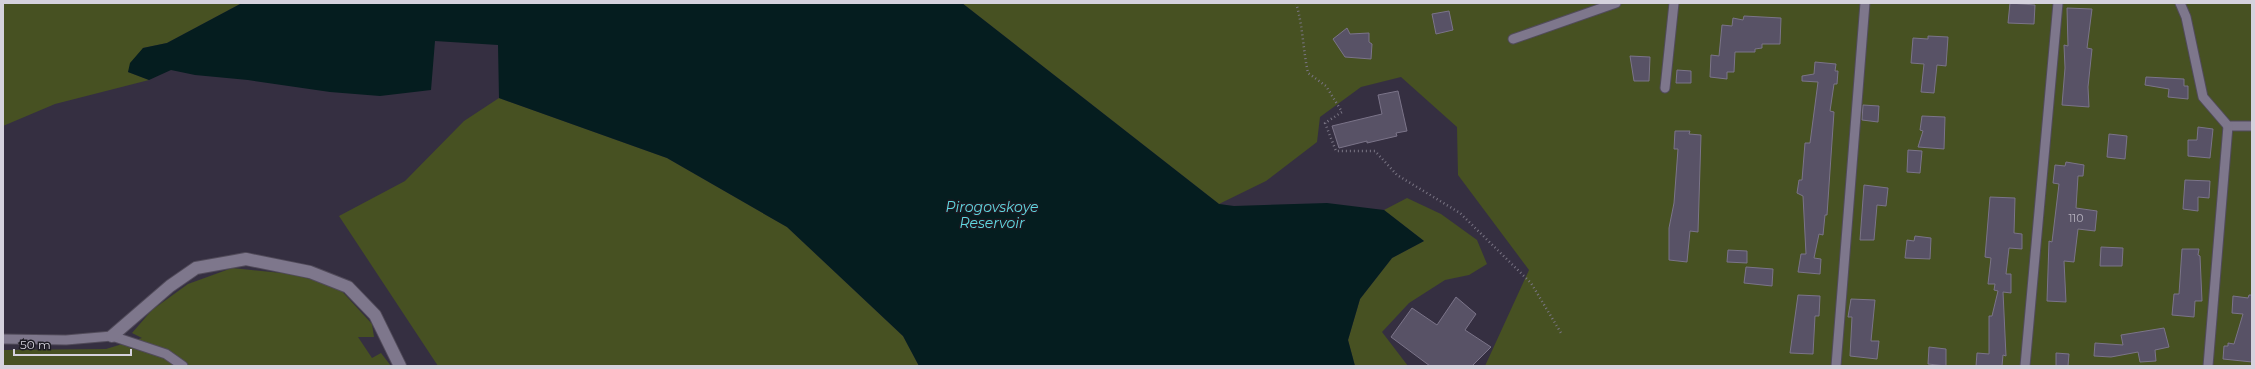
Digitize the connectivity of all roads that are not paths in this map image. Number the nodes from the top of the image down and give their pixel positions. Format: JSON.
{"nodes":[{"id":1,"x":1616,"y":3,"type":"edge"},
{"id":2,"x":1674,"y":3,"type":"edge"},
{"id":3,"x":1865,"y":3,"type":"edge"},
{"id":4,"x":2058,"y":3,"type":"edge"},
{"id":5,"x":2180,"y":3,"type":"edge"},
{"id":6,"x":1513,"y":39,"type":"dead end"},
{"id":7,"x":1665,"y":88,"type":"dead end"},
{"id":8,"x":2228,"y":126,"type":"junction"},
{"id":9,"x":2252,"y":126,"type":"edge"},
{"id":10,"x":112,"y":336,"type":"junction"},
{"id":11,"x":3,"y":339,"type":"edge"},
{"id":12,"x":183,"y":366,"type":"edge"},
{"id":13,"x":400,"y":366,"type":"edge"},
{"id":14,"x":1836,"y":366,"type":"edge"},
{"id":15,"x":2025,"y":366,"type":"edge"},
{"id":16,"x":2208,"y":366,"type":"edge"}],
"edges":[{"from":1,"to":6,"type":"lane"},
{"from":2,"to":7,"type":"lane"},
{"from":3,"to":14,"type":"lane"},
{"from":4,"to":15,"type":"lane"},
{"from":5,"to":8,"type":"lane"},
{"from":8,"to":9,"type":"lane"},
{"from":8,"to":16,"type":"lane"},
{"from":10,"to":11,"type":"lane"},
{"from":10,"to":12,"type":"lane"},
{"from":10,"to":13,"type":"street"}]}
